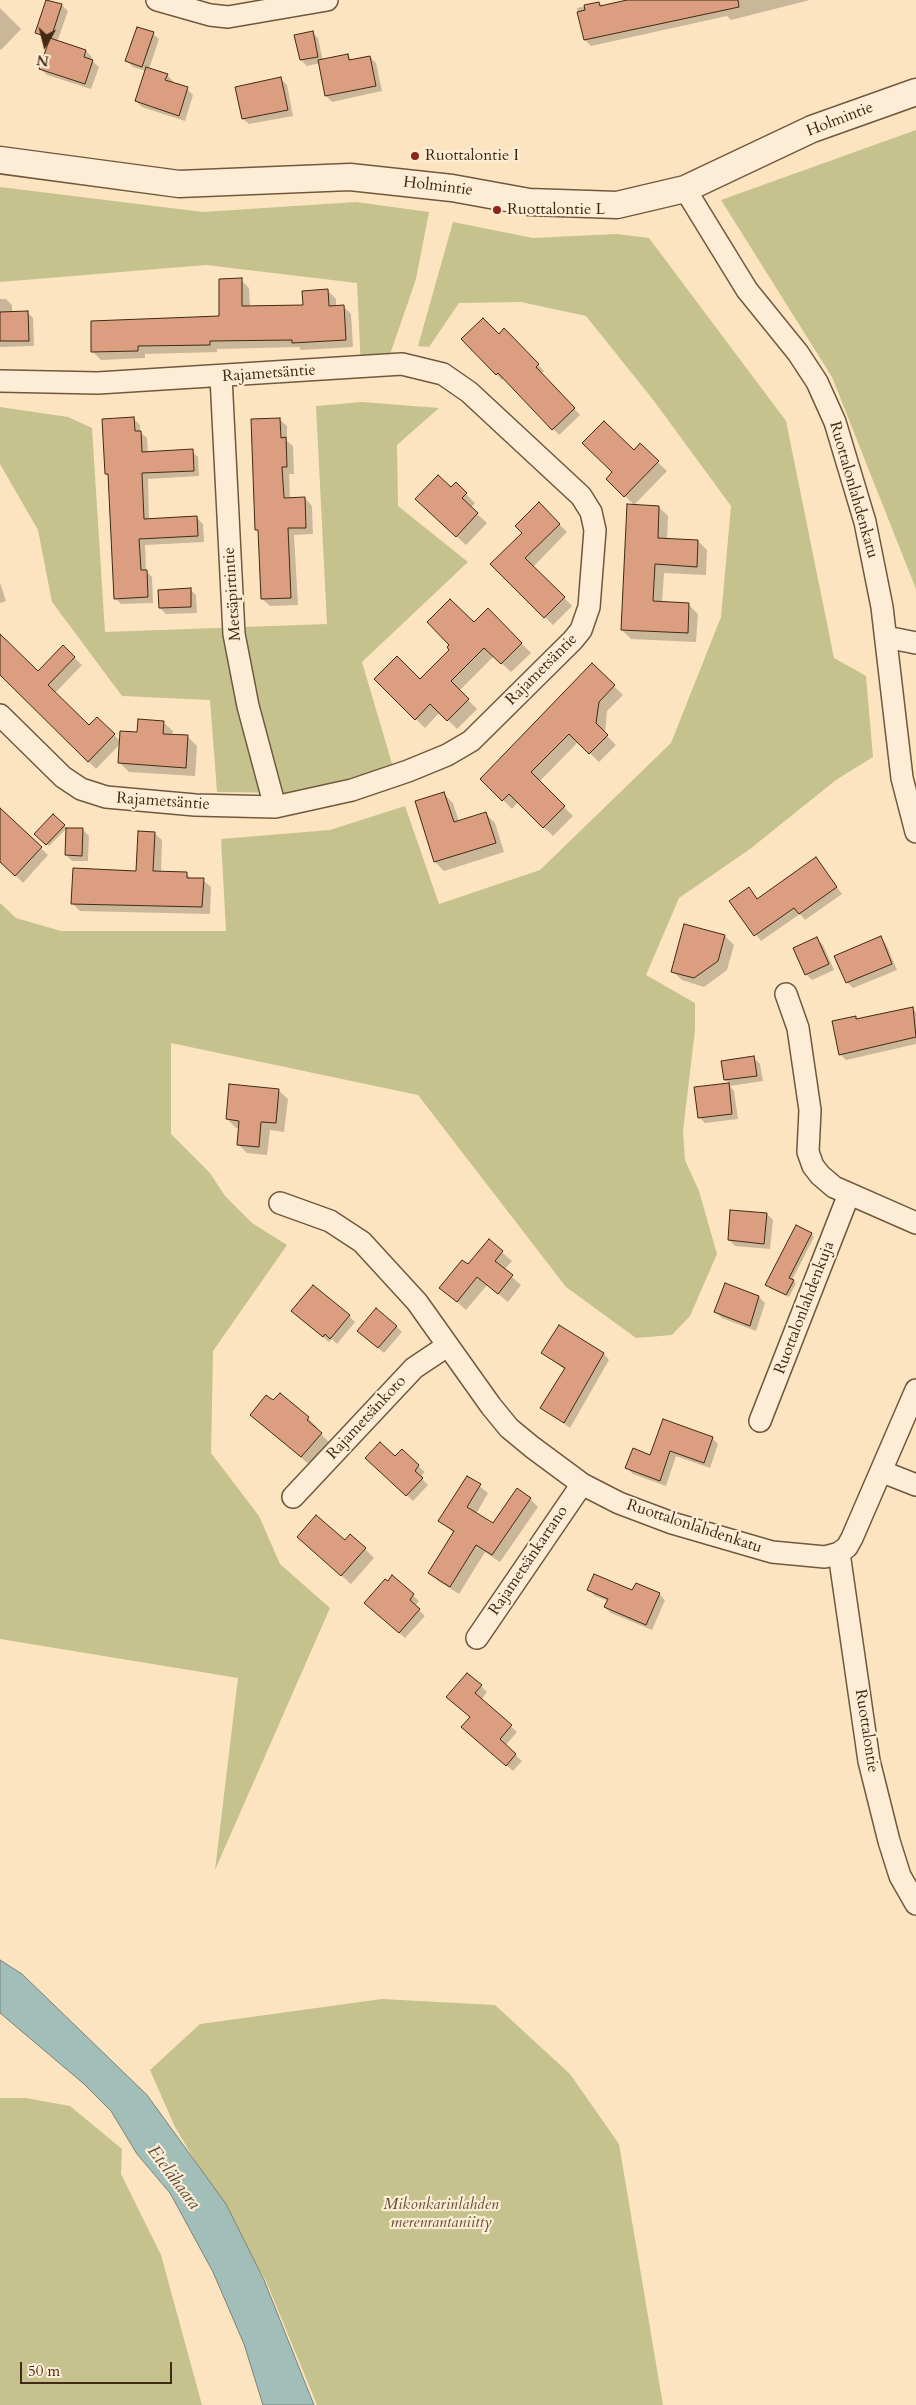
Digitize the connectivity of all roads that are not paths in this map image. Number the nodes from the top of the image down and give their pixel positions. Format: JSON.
{"nodes":[{"id":1,"x":157,"y":0,"type":"edge"},
{"id":2,"x":327,"y":0,"type":"edge"},
{"id":3,"x":916,"y":92,"type":"edge"},
{"id":4,"x":0,"y":160,"type":"edge"},
{"id":5,"x":685,"y":189,"type":"junction"},
{"id":6,"x":221,"y":377,"type":"junction"},
{"id":7,"x":0,"y":381,"type":"edge"},
{"id":8,"x":886,"y":637,"type":"junction"},
{"id":9,"x":916,"y":643,"type":"edge"},
{"id":10,"x":0,"y":715,"type":"edge"},
{"id":11,"x":276,"y":807,"type":"junction"},
{"id":12,"x":916,"y":832,"type":"edge"},
{"id":13,"x":786,"y":994,"type":"dead end"},
{"id":14,"x":849,"y":1194,"type":"junction"},
{"id":15,"x":280,"y":1203,"type":"dead end"},
{"id":16,"x":916,"y":1222,"type":"edge"},
{"id":17,"x":447,"y":1346,"type":"junction"},
{"id":18,"x":916,"y":1390,"type":"edge"},
{"id":19,"x":760,"y":1421,"type":"dead end"},
{"id":20,"x":883,"y":1472,"type":"junction"},
{"id":21,"x":582,"y":1484,"type":"junction"},
{"id":22,"x":916,"y":1485,"type":"edge"},
{"id":23,"x":294,"y":1497,"type":"dead end"},
{"id":24,"x":839,"y":1553,"type":"junction"},
{"id":25,"x":477,"y":1638,"type":"dead end"},
{"id":26,"x":916,"y":1904,"type":"edge"}],
"edges":[{"from":1,"to":2,"type":"street"},
{"from":3,"to":5,"type":"street","name":"Holmintie"},
{"from":4,"to":5,"type":"street","name":"Holmintie"},
{"from":5,"to":8,"type":"street","name":"Ruottalonlahdenkatu"},
{"from":6,"to":7,"type":"street","name":"Rajametsäntie"},
{"from":6,"to":11,"type":"street","name":"Metsäpirtintie"},
{"from":6,"to":11,"type":"street","name":"Rajametsäntie"},
{"from":8,"to":9,"type":"street"},
{"from":8,"to":12,"type":"street","name":"Ruottalonlahdenkatu"},
{"from":10,"to":11,"type":"street","name":"Rajametsäntie"},
{"from":13,"to":14,"type":"street"},
{"from":14,"to":16,"type":"street"},
{"from":14,"to":19,"type":"street","name":"Ruottalonlahdenkuja"},
{"from":15,"to":17,"type":"street","name":"Ruottalonlahdenkatu"},
{"from":17,"to":21,"type":"street","name":"Ruottalonlahdenkatu"},
{"from":17,"to":23,"type":"street","name":"Rajametsänkoto"},
{"from":18,"to":20,"type":"street"},
{"from":20,"to":22,"type":"street"},
{"from":20,"to":24,"type":"street"},
{"from":21,"to":24,"type":"street","name":"Ruottalonlahdenkatu"},
{"from":21,"to":25,"type":"street","name":"Rajametsänkartano"},
{"from":24,"to":26,"type":"street","name":"Ruottalontie"}]}
